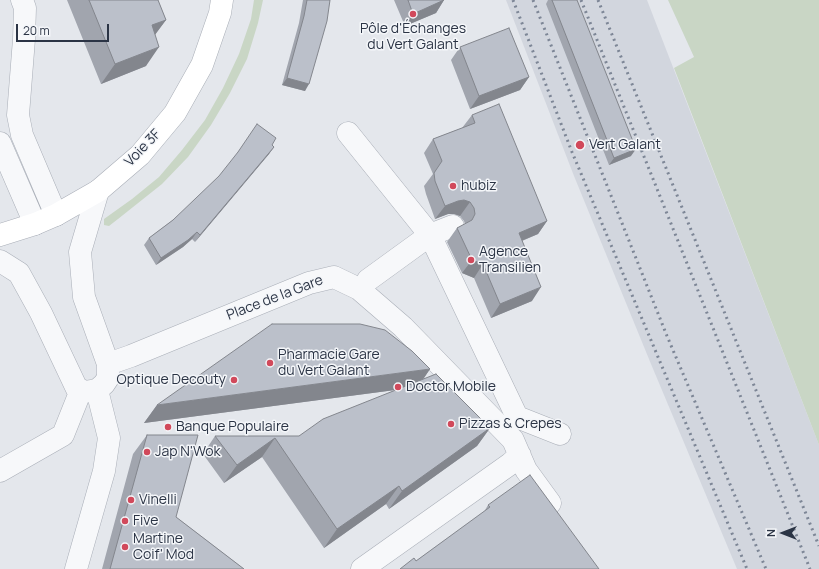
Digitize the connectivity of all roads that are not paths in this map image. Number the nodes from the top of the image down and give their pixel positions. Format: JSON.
{"nodes":[{"id":1,"x":22,"y":0,"type":"edge"},
{"id":2,"x":222,"y":0,"type":"edge"},
{"id":3,"x":348,"y":133,"type":"dead end"},
{"id":4,"x":0,"y":143,"type":"edge"},
{"id":5,"x":98,"y":191,"type":"junction"},
{"id":6,"x":56,"y":215,"type":"junction"},
{"id":7,"x":35,"y":224,"type":"junction"},
{"id":8,"x":453,"y":226,"type":"dead end"},
{"id":9,"x":0,"y":235,"type":"edge"},
{"id":10,"x":430,"y":235,"type":"junction"},
{"id":11,"x":0,"y":261,"type":"edge"},
{"id":12,"x":368,"y":280,"type":"dead end"},
{"id":13,"x":108,"y":364,"type":"junction"},
{"id":14,"x":89,"y":390,"type":"junction"},
{"id":15,"x":560,"y":434,"type":"dead end"},
{"id":16,"x":520,"y":455,"type":"junction"},
{"id":17,"x":0,"y":470,"type":"edge"},
{"id":18,"x":562,"y":520,"type":"edge"},
{"id":19,"x":76,"y":569,"type":"edge"},
{"id":20,"x":362,"y":569,"type":"edge"}],
"edges":[{"from":1,"to":6,"type":"street"},
{"from":2,"to":5,"type":"main road","name":"Voie 3F"},
{"from":3,"to":10,"type":"street"},
{"from":4,"to":7,"type":"street"},
{"from":5,"to":6,"type":"main road","name":"Voie 3F"},
{"from":5,"to":13,"type":"street"},
{"from":6,"to":7,"type":"main road","name":"Voie 3F"},
{"from":7,"to":9,"type":"main road","name":"Voie 3F"},
{"from":8,"to":10,"type":"street"},
{"from":10,"to":12,"type":"street"},
{"from":10,"to":15,"type":"street"},
{"from":11,"to":14,"type":"street"},
{"from":13,"to":14,"type":"street"},
{"from":13,"to":16,"type":"street","name":"Place de la Gare"},
{"from":14,"to":17,"type":"street"},
{"from":14,"to":19,"type":"street"},
{"from":16,"to":18,"type":"street","name":"Place de la Gare"},
{"from":16,"to":20,"type":"street"}]}
